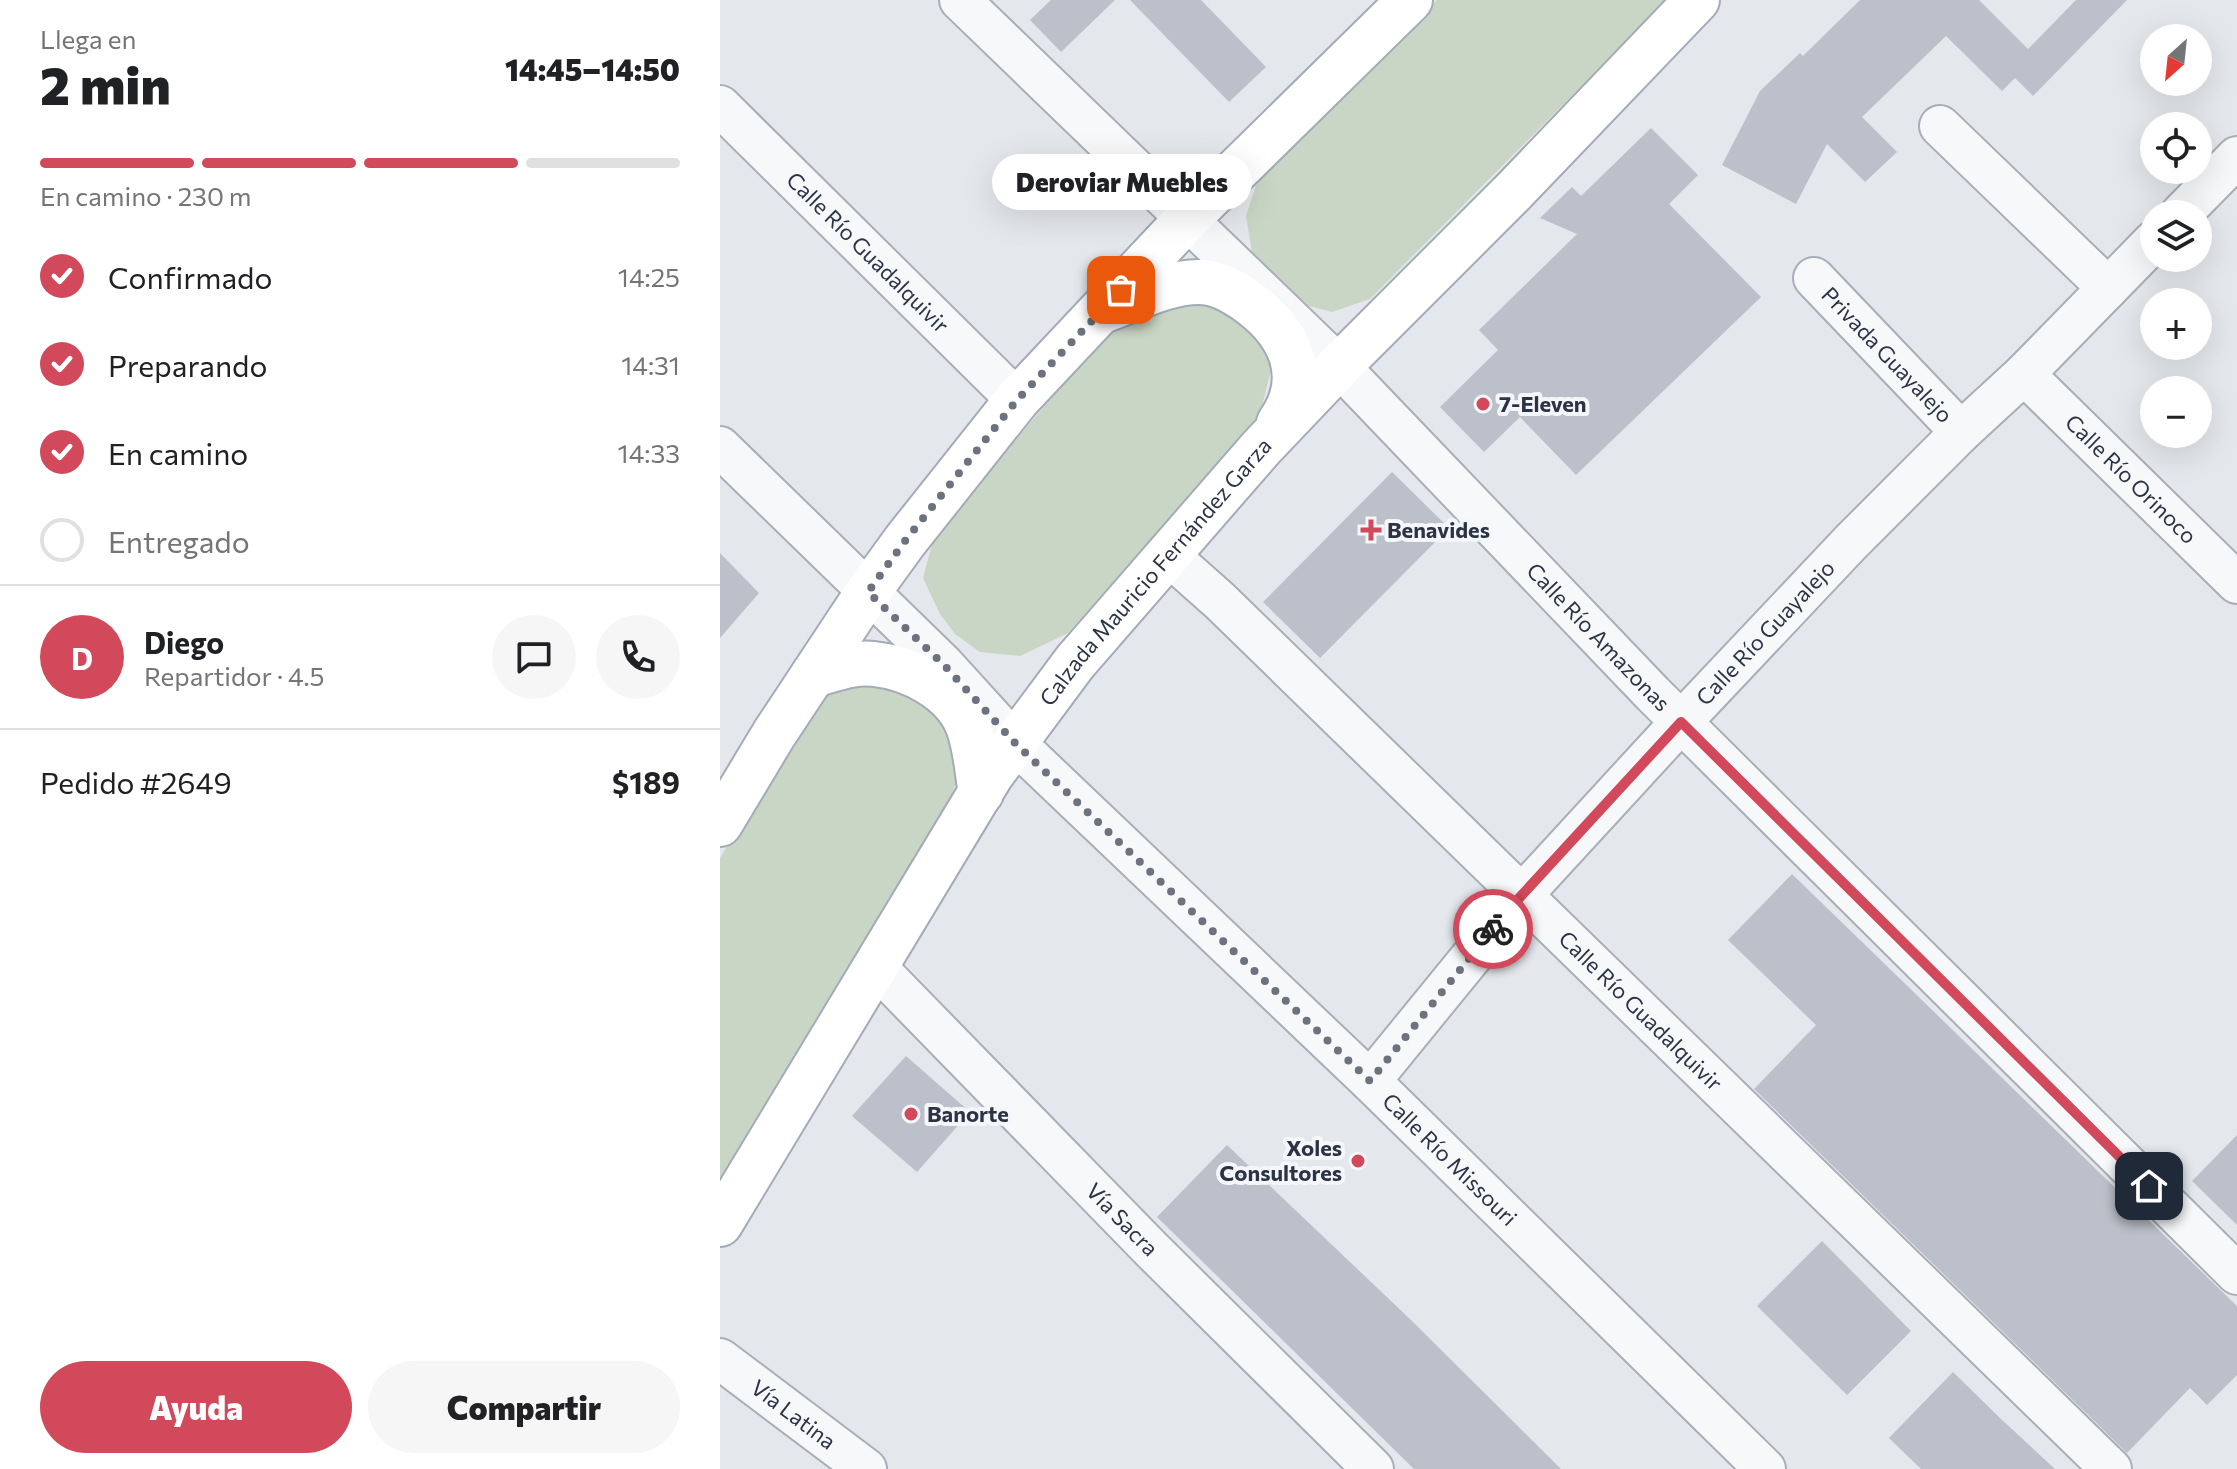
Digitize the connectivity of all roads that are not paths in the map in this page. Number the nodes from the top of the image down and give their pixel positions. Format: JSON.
{"nodes":[{"id":1,"x":960,"y":0,"type":"edge"},
{"id":2,"x":1410,"y":0,"type":"edge"},
{"id":3,"x":1697,"y":0,"type":"edge"},
{"id":4,"x":720,"y":106,"type":"edge"},
{"id":5,"x":1940,"y":126,"type":"dead end"},
{"id":6,"x":2237,"y":157,"type":"edge"},
{"id":7,"x":2195,"y":200,"type":"edge"},
{"id":8,"x":1187,"y":219,"type":"junction"},
{"id":9,"x":2140,"y":255,"type":"edge"},
{"id":10,"x":1814,"y":278,"type":"dead end"},
{"id":11,"x":2108,"y":288,"type":"junction"},
{"id":12,"x":1102,"y":311,"type":"junction"},
{"id":13,"x":1339,"y":366,"type":"junction"},
{"id":14,"x":2024,"y":374,"type":"junction"},
{"id":15,"x":1017,"y":400,"type":"junction"},
{"id":16,"x":1961,"y":432,"type":"junction"},
{"id":17,"x":720,"y":447,"type":"edge"},
{"id":18,"x":1261,"y":448,"type":"junction"},
{"id":19,"x":1167,"y":554,"type":"junction"},
{"id":20,"x":2237,"y":583,"type":"edge"},
{"id":21,"x":868,"y":592,"type":"junction"},
{"id":22,"x":813,"y":675,"type":"junction"},
{"id":23,"x":1681,"y":722,"type":"junction"},
{"id":24,"x":1014,"y":742,"type":"junction"},
{"id":25,"x":981,"y":793,"type":"junction"},
{"id":26,"x":720,"y":824,"type":"edge"},
{"id":27,"x":1521,"y":896,"type":"junction"},
{"id":28,"x":875,"y":966,"type":"junction"},
{"id":29,"x":1370,"y":1081,"type":"junction"},
{"id":30,"x":720,"y":1224,"type":"edge"},
{"id":31,"x":2237,"y":1274,"type":"edge"},
{"id":32,"x":720,"y":1359,"type":"edge"},
{"id":33,"x":866,"y":1469,"type":"edge"},
{"id":34,"x":1373,"y":1469,"type":"edge"},
{"id":35,"x":1765,"y":1469,"type":"edge"},
{"id":36,"x":2111,"y":1469,"type":"edge"}],
"edges":[{"from":1,"to":8,"type":"street","name":"Calle Río Amazonas"},
{"from":2,"to":8,"type":"main road"},
{"from":3,"to":13,"type":"main road","name":"Calzada Mauricio Fernández Garza"},
{"from":4,"to":15,"type":"street","name":"Calle Río Guadalquivir"},
{"from":5,"to":11,"type":"street"},
{"from":6,"to":7,"type":"street"},
{"from":8,"to":12,"type":"main road"},
{"from":8,"to":13,"type":"street","name":"Calle Río Amazonas"},
{"from":9,"to":11,"type":"street","name":"Calle Río Guayalejo"},
{"from":10,"to":16,"type":"street","name":"Privada Guayalejo"},
{"from":11,"to":14,"type":"street","name":"Calle Río Guayalejo"},
{"from":12,"to":15,"type":"main road"},
{"from":12,"to":18,"type":"main road"},
{"from":13,"to":18,"type":"main road","name":"Calzada Mauricio Fernández Garza"},
{"from":13,"to":23,"type":"street","name":"Calle Río Amazonas"},
{"from":14,"to":16,"type":"street","name":"Calle Río Guayalejo"},
{"from":14,"to":20,"type":"street","name":"Calle Río Orinoco"},
{"from":15,"to":21,"type":"main road"},
{"from":16,"to":23,"type":"street","name":"Calle Río Guayalejo"},
{"from":17,"to":21,"type":"street","name":"Calle Río Missouri"},
{"from":18,"to":19,"type":"main road","name":"Calzada Mauricio Fernández Garza"},
{"from":19,"to":24,"type":"main road","name":"Calzada Mauricio Fernández Garza"},
{"from":19,"to":27,"type":"street","name":"Calle Río Guadalquivir"},
{"from":21,"to":22,"type":"main road"},
{"from":21,"to":24,"type":"street","name":"Calle Río Missouri"},
{"from":22,"to":25,"type":"main road"},
{"from":22,"to":26,"type":"main road"},
{"from":23,"to":27,"type":"street","name":"Calle Río Guayalejo"},
{"from":23,"to":31,"type":"street","name":"Calle Río Amazonas"},
{"from":24,"to":25,"type":"main road","name":"Calzada Mauricio Fernández Garza"},
{"from":24,"to":29,"type":"street","name":"Calle Río Missouri"},
{"from":25,"to":28,"type":"main road","name":"Calzada Mauricio Fernández Garza"},
{"from":27,"to":29,"type":"street","name":"Calle Río Guayalejo"},
{"from":27,"to":36,"type":"street","name":"Calle Río Guadalquivir"},
{"from":28,"to":30,"type":"main road","name":"Calzada Mauricio Fernández Garza"},
{"from":28,"to":34,"type":"street","name":"Vía Sacra"},
{"from":29,"to":35,"type":"street","name":"Calle Río Missouri"},
{"from":32,"to":33,"type":"street","name":"Vía Latina"}]}
